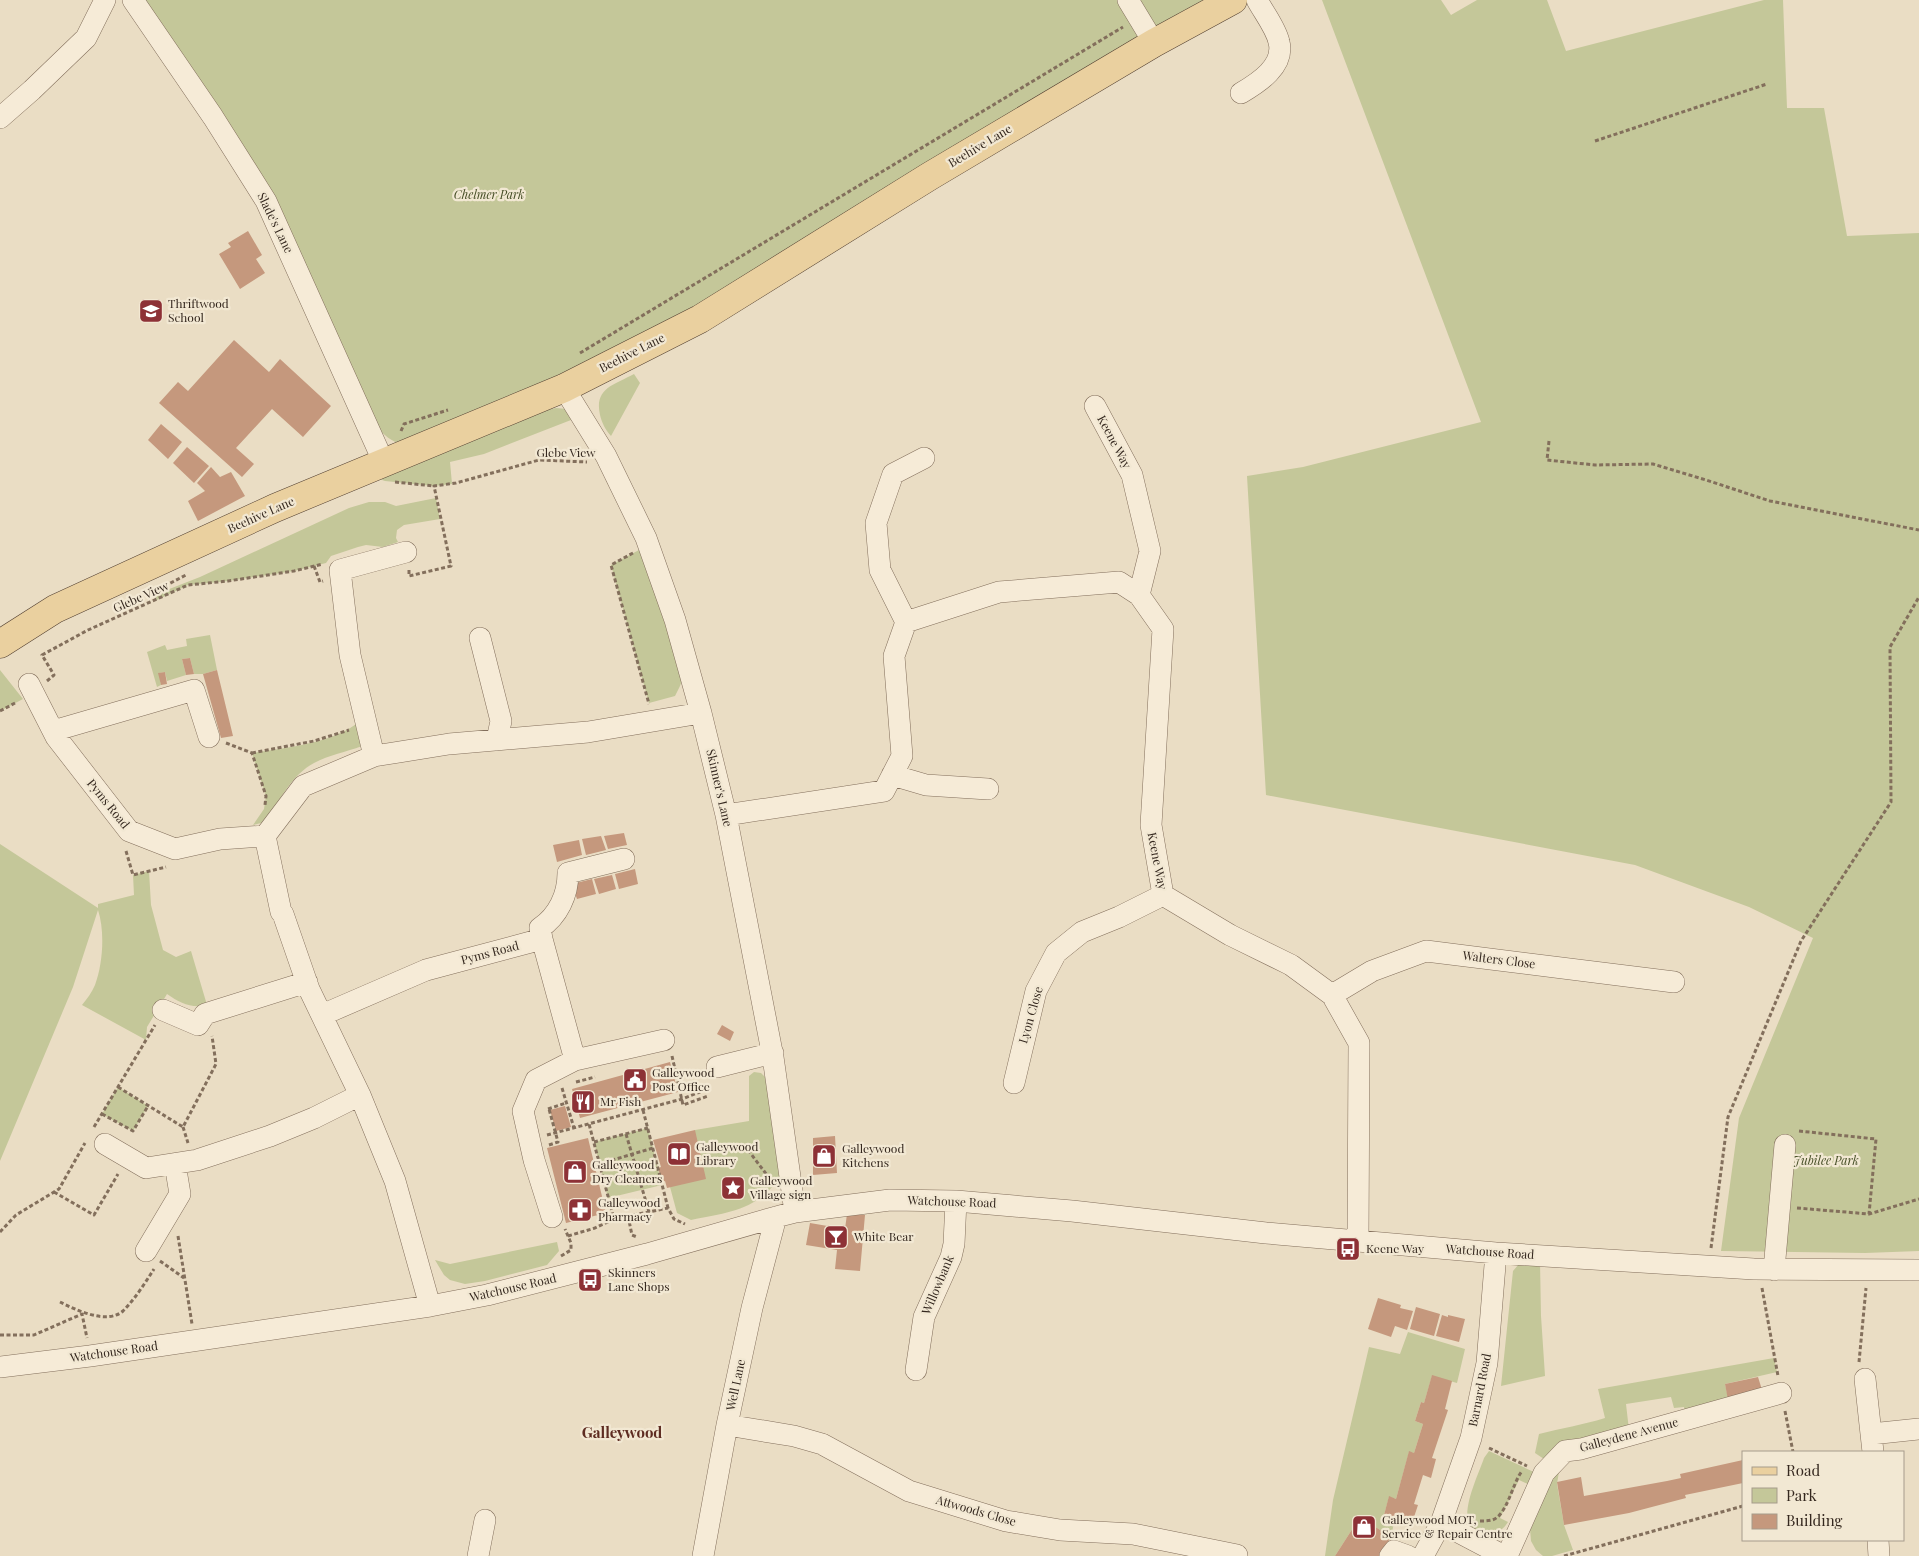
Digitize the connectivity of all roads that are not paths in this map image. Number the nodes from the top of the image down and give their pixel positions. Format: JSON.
{"nodes":[{"id":1,"x":105,"y":0,"type":"edge"},
{"id":2,"x":133,"y":0,"type":"edge"},
{"id":3,"x":1233,"y":0,"type":"edge"},
{"id":4,"x":1258,"y":0,"type":"edge"},
{"id":5,"x":1133,"y":9,"type":"edge"},
{"id":6,"x":1154,"y":43,"type":"junction"},
{"id":7,"x":1241,"y":93,"type":"dead end"},
{"id":8,"x":0,"y":118,"type":"edge"},
{"id":9,"x":564,"y":388,"type":"junction"},
{"id":10,"x":1096,"y":406,"type":"dead end"},
{"id":11,"x":924,"y":458,"type":"dead end"},
{"id":12,"x":384,"y":463,"type":"junction"},
{"id":13,"x":406,"y":552,"type":"road end"},
{"id":14,"x":1138,"y":595,"type":"junction"},
{"id":15,"x":906,"y":622,"type":"junction"},
{"id":16,"x":480,"y":638,"type":"dead end"},
{"id":17,"x":0,"y":644,"type":"edge"},
{"id":18,"x":31,"y":688,"type":"road end"},
{"id":19,"x":701,"y":713,"type":"junction"},
{"id":20,"x":53,"y":731,"type":"junction"},
{"id":21,"x":210,"y":737,"type":"road end"},
{"id":22,"x":497,"y":740,"type":"junction"},
{"id":23,"x":374,"y":756,"type":"junction"},
{"id":24,"x":892,"y":775,"type":"junction"},
{"id":25,"x":988,"y":789,"type":"dead end"},
{"id":26,"x":726,"y":815,"type":"junction"},
{"id":27,"x":265,"y":836,"type":"junction"},
{"id":28,"x":624,"y":859,"type":"dead end"},
{"id":29,"x":1163,"y":895,"type":"junction"},
{"id":30,"x":542,"y":939,"type":"junction"},
{"id":31,"x":306,"y":982,"type":"junction"},
{"id":32,"x":1674,"y":982,"type":"dead end"},
{"id":33,"x":1332,"y":995,"type":"junction"},
{"id":34,"x":164,"y":1010,"type":"road end"},
{"id":35,"x":322,"y":1015,"type":"junction"},
{"id":36,"x":664,"y":1040,"type":"road end"},
{"id":37,"x":773,"y":1053,"type":"junction"},
{"id":38,"x":575,"y":1060,"type":"junction"},
{"id":39,"x":717,"y":1067,"type":"dead end"},
{"id":40,"x":1014,"y":1083,"type":"dead end"},
{"id":41,"x":360,"y":1095,"type":"junction"},
{"id":42,"x":1790,"y":1138,"type":"road end"},
{"id":43,"x":97,"y":1139,"type":"road end"},
{"id":44,"x":174,"y":1164,"type":"junction"},
{"id":45,"x":956,"y":1200,"type":"junction"},
{"id":46,"x":785,"y":1214,"type":"junction"},
{"id":47,"x":552,"y":1217,"type":"road end"},
{"id":48,"x":1358,"y":1241,"type":"junction"},
{"id":49,"x":1496,"y":1253,"type":"junction"},
{"id":50,"x":152,"y":1256,"type":"road end"},
{"id":51,"x":1764,"y":1269,"type":"junction"},
{"id":52,"x":1919,"y":1270,"type":"edge"},
{"id":53,"x":430,"y":1306,"type":"junction"},
{"id":54,"x":0,"y":1367,"type":"edge"},
{"id":55,"x":916,"y":1370,"type":"dead end"},
{"id":56,"x":1865,"y":1379,"type":"road end"},
{"id":57,"x":1781,"y":1393,"type":"road end"},
{"id":58,"x":727,"y":1425,"type":"junction"},
{"id":59,"x":1919,"y":1429,"type":"edge"},
{"id":60,"x":1872,"y":1443,"type":"edge"},
{"id":61,"x":485,"y":1520,"type":"dead end"},
{"id":62,"x":1450,"y":1528,"type":"junction"},
{"id":63,"x":1878,"y":1541,"type":"edge"},
{"id":64,"x":1237,"y":1555,"type":"dead end"},
{"id":65,"x":478,"y":1556,"type":"edge"},
{"id":66,"x":703,"y":1556,"type":"edge"},
{"id":67,"x":1390,"y":1556,"type":"edge"},
{"id":68,"x":1408,"y":1556,"type":"edge"},
{"id":69,"x":1423,"y":1556,"type":"edge"},
{"id":70,"x":1506,"y":1556,"type":"edge"},
{"id":71,"x":1879,"y":1556,"type":"edge"}],
"edges":[{"from":1,"to":8,"type":"street"},
{"from":2,"to":12,"type":"street","name":"Slade's Lane"},
{"from":3,"to":6,"type":"main road","name":"Beehive Lane"},
{"from":4,"to":7,"type":"street"},
{"from":5,"to":6,"type":"street"},
{"from":6,"to":9,"type":"main road","name":"Beehive Lane"},
{"from":9,"to":12,"type":"main road","name":"Beehive Lane"},
{"from":9,"to":19,"type":"street","name":"Skinner's Lane"},
{"from":10,"to":14,"type":"street","name":"Keene Way"},
{"from":11,"to":15,"type":"street"},
{"from":12,"to":17,"type":"main road","name":"Beehive Lane"},
{"from":13,"to":23,"type":"street"},
{"from":14,"to":15,"type":"street","name":"Keene Way"},
{"from":14,"to":29,"type":"street","name":"Keene Way"},
{"from":15,"to":24,"type":"street"},
{"from":16,"to":22,"type":"street"},
{"from":18,"to":20,"type":"street","name":"Pyms Road"},
{"from":19,"to":22,"type":"street"},
{"from":19,"to":26,"type":"street","name":"Skinner's Lane"},
{"from":20,"to":21,"type":"street"},
{"from":20,"to":27,"type":"street","name":"Pyms Road"},
{"from":22,"to":23,"type":"street"},
{"from":23,"to":27,"type":"street"},
{"from":24,"to":25,"type":"street"},
{"from":24,"to":26,"type":"street"},
{"from":26,"to":37,"type":"street","name":"Skinner's Lane"},
{"from":27,"to":31,"type":"street"},
{"from":28,"to":30,"type":"street"},
{"from":29,"to":33,"type":"street","name":"Keene Way"},
{"from":29,"to":40,"type":"street","name":"Lyon Close"},
{"from":30,"to":35,"type":"street","name":"Pyms Road"},
{"from":30,"to":38,"type":"street"},
{"from":31,"to":34,"type":"street"},
{"from":31,"to":35,"type":"street"},
{"from":32,"to":33,"type":"street","name":"Walters Close"},
{"from":33,"to":48,"type":"street","name":"Keene Way"},
{"from":35,"to":41,"type":"street"},
{"from":36,"to":38,"type":"street"},
{"from":37,"to":39,"type":"street"},
{"from":37,"to":46,"type":"street","name":"Skinner's Lane"},
{"from":38,"to":47,"type":"street"},
{"from":41,"to":44,"type":"street"},
{"from":41,"to":53,"type":"street"},
{"from":42,"to":51,"type":"street"},
{"from":43,"to":44,"type":"street"},
{"from":44,"to":50,"type":"street"},
{"from":45,"to":46,"type":"street","name":"Watchouse Road"},
{"from":45,"to":48,"type":"street","name":"Watchouse Road"},
{"from":45,"to":55,"type":"street","name":"Willowbank"},
{"from":46,"to":53,"type":"street","name":"Watchouse Road"},
{"from":46,"to":58,"type":"street","name":"Well Lane"},
{"from":48,"to":49,"type":"street","name":"Watchouse Road"},
{"from":49,"to":51,"type":"street","name":"Watchouse Road"},
{"from":49,"to":62,"type":"street","name":"Barnard Road"},
{"from":51,"to":52,"type":"street","name":"Watchouse Road"},
{"from":53,"to":54,"type":"street","name":"Watchouse Road"},
{"from":56,"to":60,"type":"street"},
{"from":57,"to":70,"type":"street","name":"Galleydene Avenue"},
{"from":58,"to":64,"type":"street","name":"Attwoods Close"},
{"from":58,"to":66,"type":"street","name":"Well Lane"},
{"from":59,"to":60,"type":"street"},
{"from":61,"to":65,"type":"street"},
{"from":62,"to":69,"type":"street","name":"Barnard Road"},
{"from":62,"to":70,"type":"street"},
{"from":63,"to":71,"type":"street"},
{"from":67,"to":68,"type":"street"}]}
